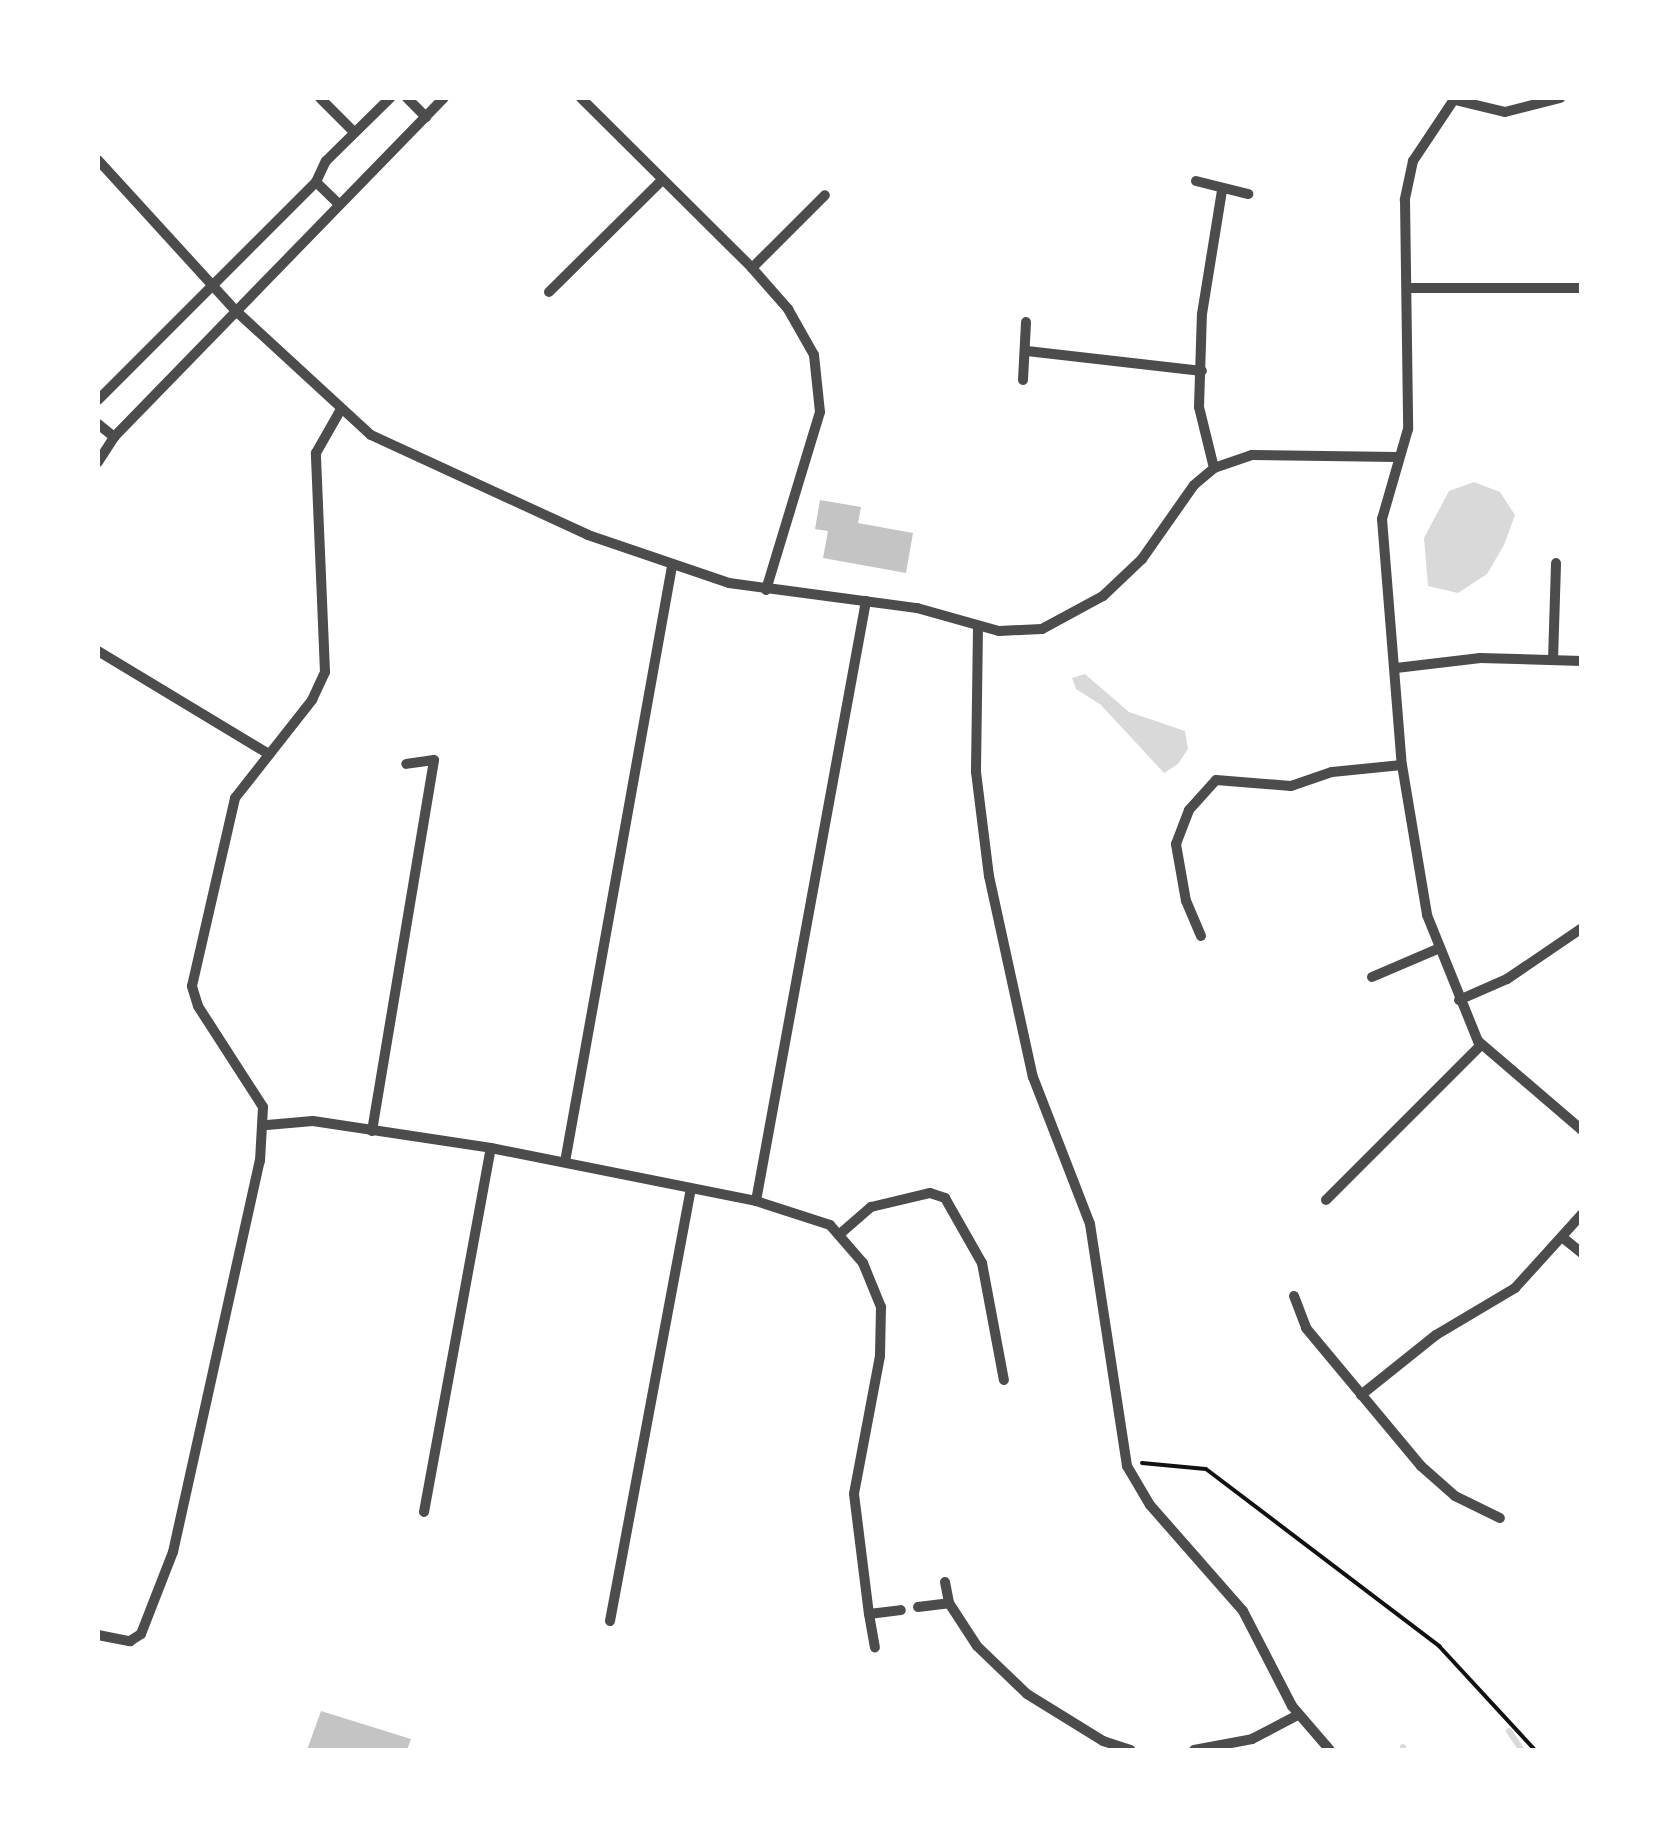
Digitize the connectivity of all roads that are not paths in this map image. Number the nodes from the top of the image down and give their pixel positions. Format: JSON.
{"nodes":[{"id":1,"x":320,"y":98,"type":"edge"},
{"id":2,"x":390,"y":98,"type":"edge"},
{"id":3,"x":407,"y":98,"type":"edge"},
{"id":4,"x":444,"y":98,"type":"edge"},
{"id":5,"x":581,"y":98,"type":"edge"},
{"id":6,"x":1560,"y":98,"type":"edge"},
{"id":7,"x":1455,"y":99,"type":"edge"},
{"id":8,"x":426,"y":117,"type":"junction"},
{"id":9,"x":353,"y":131,"type":"junction"},
{"id":10,"x":98,"y":160,"type":"edge"},
{"id":11,"x":662,"y":180,"type":"junction"},
{"id":12,"x":1196,"y":181,"type":"dead end"},
{"id":13,"x":316,"y":182,"type":"junction"},
{"id":14,"x":1222,"y":191,"type":"junction"},
{"id":15,"x":1248,"y":194,"type":"dead end"},
{"id":16,"x":826,"y":195,"type":"dead end"},
{"id":17,"x":338,"y":203,"type":"junction"},
{"id":18,"x":752,"y":268,"type":"junction"},
{"id":19,"x":211,"y":282,"type":"junction"},
{"id":20,"x":1408,"y":288,"type":"junction"},
{"id":21,"x":1582,"y":288,"type":"edge"},
{"id":22,"x":548,"y":292,"type":"dead end"},
{"id":23,"x":236,"y":311,"type":"junction"},
{"id":24,"x":1026,"y":322,"type":"dead end"},
{"id":25,"x":1027,"y":351,"type":"junction"},
{"id":26,"x":1202,"y":371,"type":"junction"},
{"id":27,"x":1024,"y":380,"type":"dead end"},
{"id":28,"x":98,"y":400,"type":"edge"},
{"id":29,"x":340,"y":411,"type":"junction"},
{"id":30,"x":98,"y":424,"type":"edge"},
{"id":31,"x":114,"y":437,"type":"junction"},
{"id":32,"x":1397,"y":457,"type":"junction"},
{"id":33,"x":98,"y":462,"type":"edge"},
{"id":34,"x":1214,"y":468,"type":"junction"},
{"id":35,"x":1556,"y":562,"type":"dead end"},
{"id":36,"x":672,"y":566,"type":"junction"},
{"id":37,"x":766,"y":590,"type":"junction"},
{"id":38,"x":866,"y":601,"type":"junction"},
{"id":39,"x":978,"y":626,"type":"junction"},
{"id":40,"x":98,"y":651,"type":"edge"},
{"id":41,"x":1552,"y":660,"type":"junction"},
{"id":42,"x":1582,"y":661,"type":"edge"},
{"id":43,"x":1396,"y":668,"type":"junction"},
{"id":44,"x":268,"y":754,"type":"junction"},
{"id":45,"x":406,"y":764,"type":"dead end"},
{"id":46,"x":1402,"y":764,"type":"junction"},
{"id":47,"x":1582,"y":928,"type":"edge"},
{"id":48,"x":1202,"y":936,"type":"dead end"},
{"id":49,"x":1440,"y":948,"type":"junction"},
{"id":50,"x":1372,"y":977,"type":"dead end"},
{"id":51,"x":1459,"y":1000,"type":"junction"},
{"id":52,"x":1481,"y":1045,"type":"junction"},
{"id":53,"x":266,"y":1124,"type":"junction"},
{"id":54,"x":372,"y":1130,"type":"junction"},
{"id":55,"x":1582,"y":1130,"type":"edge"},
{"id":56,"x":490,"y":1148,"type":"junction"},
{"id":57,"x":565,"y":1162,"type":"junction"},
{"id":58,"x":691,"y":1190,"type":"junction"},
{"id":59,"x":756,"y":1200,"type":"junction"},
{"id":60,"x":1326,"y":1200,"type":"dead end"},
{"id":61,"x":1582,"y":1214,"type":"edge"},
{"id":62,"x":841,"y":1233,"type":"junction"},
{"id":63,"x":1562,"y":1236,"type":"junction"},
{"id":64,"x":1582,"y":1253,"type":"edge"},
{"id":65,"x":1294,"y":1296,"type":"dead end"},
{"id":66,"x":1004,"y":1380,"type":"dead end"},
{"id":67,"x":1361,"y":1395,"type":"junction"},
{"id":68,"x":424,"y":1512,"type":"dead end"},
{"id":69,"x":1500,"y":1518,"type":"dead end"},
{"id":70,"x":945,"y":1582,"type":"dead end"},
{"id":71,"x":949,"y":1602,"type":"junction"},
{"id":72,"x":918,"y":1607,"type":"dead end"},
{"id":73,"x":901,"y":1610,"type":"dead end"},
{"id":74,"x":869,"y":1614,"type":"junction"},
{"id":75,"x":610,"y":1622,"type":"dead end"},
{"id":76,"x":98,"y":1635,"type":"edge"},
{"id":77,"x":875,"y":1646,"type":"dead end"},
{"id":78,"x":1298,"y":1716,"type":"junction"},
{"id":79,"x":1131,"y":1750,"type":"edge"},
{"id":80,"x":1194,"y":1750,"type":"edge"},
{"id":81,"x":1330,"y":1750,"type":"edge"}],
"edges":[{"from":1,"to":9,"type":"street"},
{"from":2,"to":9,"type":"street"},
{"from":3,"to":8,"type":"street"},
{"from":4,"to":8,"type":"street"},
{"from":5,"to":11,"type":"street"},
{"from":6,"to":7,"type":"street"},
{"from":7,"to":20,"type":"street"},
{"from":8,"to":17,"type":"street"},
{"from":9,"to":13,"type":"street"},
{"from":10,"to":19,"type":"street"},
{"from":11,"to":18,"type":"street"},
{"from":11,"to":22,"type":"street"},
{"from":12,"to":14,"type":"street"},
{"from":13,"to":17,"type":"street"},
{"from":13,"to":19,"type":"street"},
{"from":14,"to":15,"type":"street"},
{"from":14,"to":26,"type":"street"},
{"from":16,"to":18,"type":"street"},
{"from":17,"to":23,"type":"street"},
{"from":18,"to":37,"type":"street"},
{"from":19,"to":23,"type":"street"},
{"from":19,"to":28,"type":"street"},
{"from":20,"to":21,"type":"street"},
{"from":20,"to":32,"type":"street"},
{"from":23,"to":29,"type":"street"},
{"from":23,"to":31,"type":"street"},
{"from":24,"to":25,"type":"street"},
{"from":25,"to":26,"type":"street"},
{"from":25,"to":27,"type":"street"},
{"from":26,"to":34,"type":"street"},
{"from":29,"to":36,"type":"street"},
{"from":29,"to":44,"type":"street"},
{"from":30,"to":31,"type":"street"},
{"from":31,"to":33,"type":"street"},
{"from":32,"to":34,"type":"street"},
{"from":32,"to":43,"type":"street"},
{"from":34,"to":39,"type":"street"},
{"from":35,"to":41,"type":"street"},
{"from":36,"to":37,"type":"street"},
{"from":36,"to":57,"type":"street"},
{"from":37,"to":38,"type":"street"},
{"from":38,"to":39,"type":"street"},
{"from":38,"to":59,"type":"street"},
{"from":39,"to":78,"type":"street"},
{"from":40,"to":44,"type":"street"},
{"from":41,"to":42,"type":"street"},
{"from":41,"to":43,"type":"street"},
{"from":43,"to":46,"type":"street"},
{"from":44,"to":53,"type":"street"},
{"from":45,"to":54,"type":"street"},
{"from":46,"to":48,"type":"street"},
{"from":46,"to":49,"type":"street"},
{"from":47,"to":51,"type":"street"},
{"from":49,"to":50,"type":"street"},
{"from":49,"to":51,"type":"street"},
{"from":51,"to":52,"type":"street"},
{"from":52,"to":55,"type":"street"},
{"from":52,"to":60,"type":"street"},
{"from":53,"to":54,"type":"street"},
{"from":53,"to":76,"type":"street"},
{"from":54,"to":56,"type":"street"},
{"from":56,"to":57,"type":"street"},
{"from":56,"to":68,"type":"street"},
{"from":57,"to":58,"type":"street"},
{"from":58,"to":59,"type":"street"},
{"from":58,"to":75,"type":"street"},
{"from":59,"to":62,"type":"street"},
{"from":61,"to":63,"type":"street"},
{"from":62,"to":66,"type":"street"},
{"from":62,"to":74,"type":"street"},
{"from":63,"to":64,"type":"street"},
{"from":63,"to":67,"type":"street"},
{"from":65,"to":67,"type":"street"},
{"from":67,"to":69,"type":"street"},
{"from":70,"to":71,"type":"street"},
{"from":71,"to":72,"type":"street"},
{"from":71,"to":79,"type":"street"},
{"from":73,"to":74,"type":"street"},
{"from":74,"to":77,"type":"street"},
{"from":78,"to":80,"type":"street"},
{"from":78,"to":81,"type":"street"}]}
